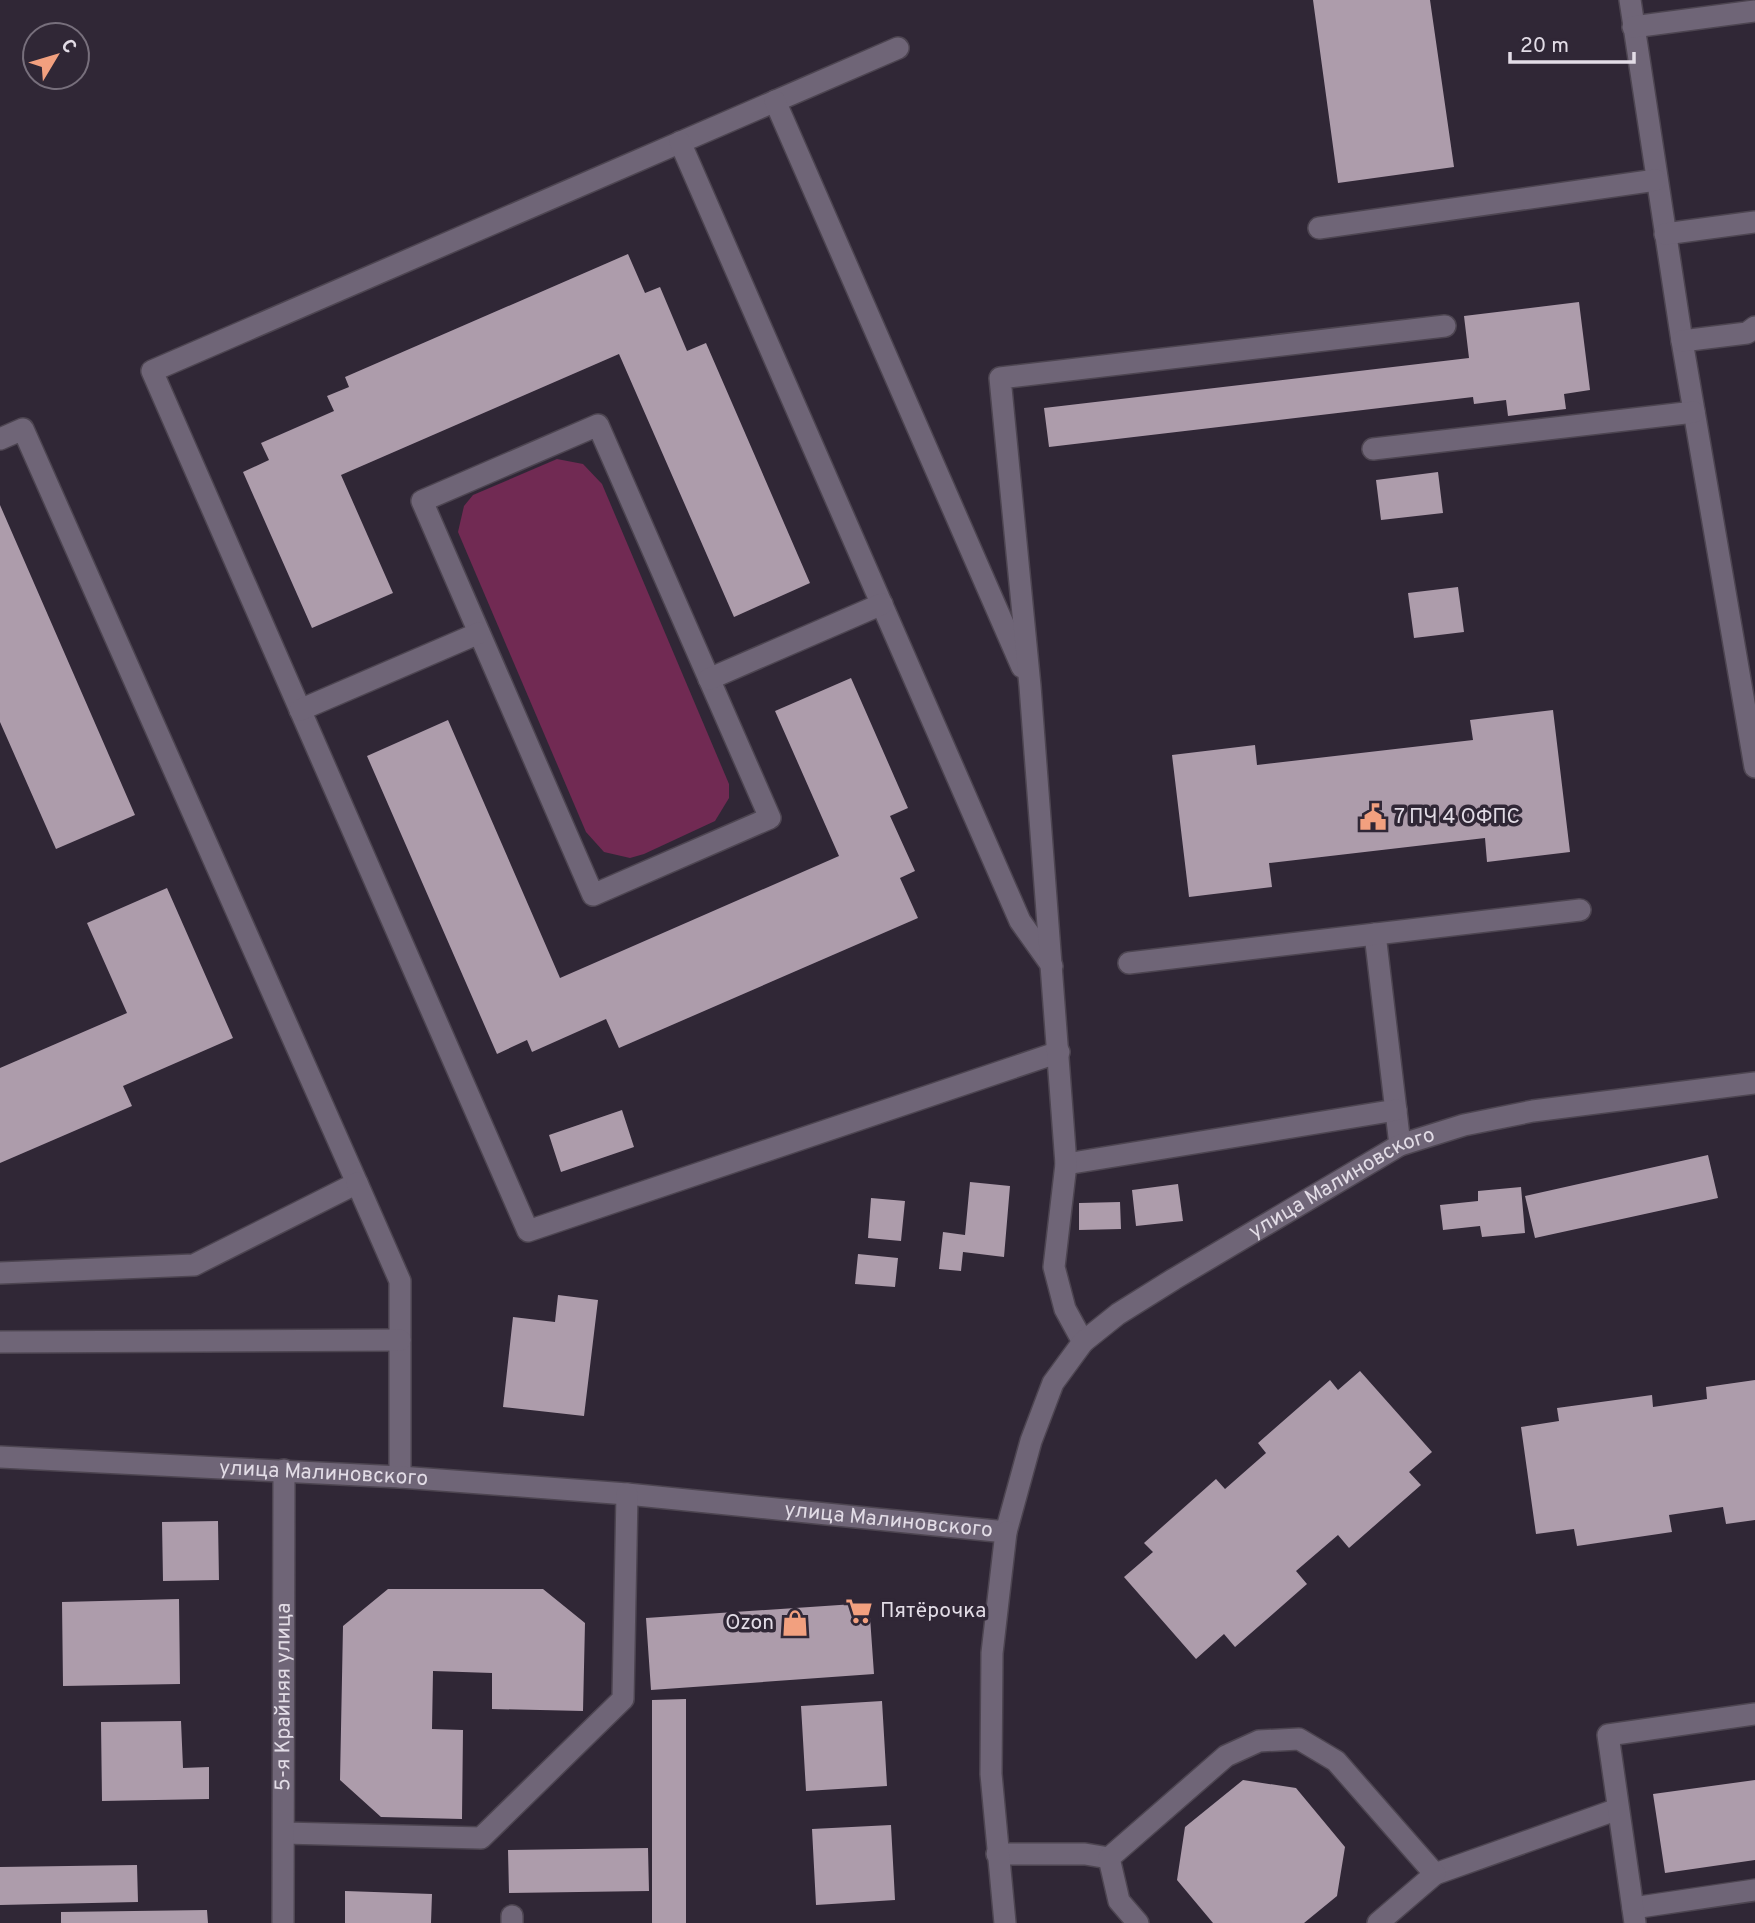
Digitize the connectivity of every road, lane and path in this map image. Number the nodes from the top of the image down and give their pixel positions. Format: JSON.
{"nodes":[{"id":1,"x":1630,"y":0,"type":"edge"},
{"id":2,"x":1755,"y":10,"type":"edge"},
{"id":3,"x":1633,"y":27,"type":"junction"},
{"id":4,"x":898,"y":48,"type":"dead end"},
{"id":5,"x":775,"y":101,"type":"junction"},
{"id":6,"x":680,"y":142,"type":"junction"},
{"id":7,"x":1656,"y":180,"type":"junction"},
{"id":8,"x":1755,"y":222,"type":"edge"},
{"id":9,"x":1318,"y":228,"type":"dead end"},
{"id":10,"x":1665,"y":234,"type":"junction"},
{"id":11,"x":1444,"y":326,"type":"dead end"},
{"id":12,"x":1755,"y":327,"type":"edge"},
{"id":13,"x":1682,"y":341,"type":"junction"},
{"id":14,"x":1694,"y":412,"type":"junction"},
{"id":15,"x":0,"y":439,"type":"edge"},
{"id":16,"x":1373,"y":449,"type":"dead end"},
{"id":17,"x":882,"y":604,"type":"junction"},
{"id":18,"x":479,"y":632,"type":"junction"},
{"id":19,"x":709,"y":679,"type":"junction"},
{"id":20,"x":1030,"y":686,"type":"junction"},
{"id":21,"x":300,"y":710,"type":"junction"},
{"id":22,"x":1755,"y":767,"type":"edge"},
{"id":23,"x":1580,"y":910,"type":"dead end"},
{"id":24,"x":1375,"y":934,"type":"junction"},
{"id":25,"x":1129,"y":963,"type":"dead end"},
{"id":26,"x":1052,"y":967,"type":"junction"},
{"id":27,"x":1059,"y":1052,"type":"junction"},
{"id":28,"x":1755,"y":1083,"type":"edge"},
{"id":29,"x":1396,"y":1110,"type":"junction"},
{"id":30,"x":1401,"y":1145,"type":"junction"},
{"id":31,"x":1066,"y":1164,"type":"junction"},
{"id":32,"x":356,"y":1184,"type":"junction"},
{"id":33,"x":0,"y":1273,"type":"edge"},
{"id":34,"x":400,"y":1340,"type":"junction"},
{"id":35,"x":0,"y":1342,"type":"edge"},
{"id":36,"x":1083,"y":1342,"type":"junction"},
{"id":37,"x":0,"y":1457,"type":"edge"},
{"id":38,"x":284,"y":1470,"type":"junction"},
{"id":39,"x":400,"y":1477,"type":"junction"},
{"id":40,"x":627,"y":1494,"type":"junction"},
{"id":41,"x":1006,"y":1532,"type":"junction"},
{"id":42,"x":1755,"y":1714,"type":"edge"},
{"id":43,"x":1618,"y":1809,"type":"junction"},
{"id":44,"x":284,"y":1833,"type":"junction"},
{"id":45,"x":998,"y":1854,"type":"junction"},
{"id":46,"x":1109,"y":1858,"type":"junction"},
{"id":47,"x":1434,"y":1874,"type":"junction"},
{"id":48,"x":1755,"y":1891,"type":"edge"},
{"id":49,"x":1634,"y":1915,"type":"edge"},
{"id":50,"x":283,"y":1923,"type":"edge"},
{"id":51,"x":1005,"y":1923,"type":"edge"},
{"id":52,"x":1138,"y":1923,"type":"edge"},
{"id":53,"x":1378,"y":1923,"type":"edge"}],
"edges":[{"from":1,"to":3,"type":"street"},
{"from":2,"to":3,"type":"street"},
{"from":3,"to":7,"type":"street"},
{"from":4,"to":5,"type":"street"},
{"from":5,"to":6,"type":"street"},
{"from":5,"to":20,"type":"street"},
{"from":6,"to":17,"type":"street"},
{"from":6,"to":21,"type":"street"},
{"from":7,"to":9,"type":"street"},
{"from":7,"to":10,"type":"street"},
{"from":8,"to":10,"type":"street"},
{"from":10,"to":13,"type":"street"},
{"from":11,"to":20,"type":"street"},
{"from":12,"to":13,"type":"street"},
{"from":13,"to":14,"type":"street"},
{"from":14,"to":16,"type":"street"},
{"from":14,"to":22,"type":"street"},
{"from":15,"to":32,"type":"street"},
{"from":17,"to":19,"type":"street"},
{"from":17,"to":26,"type":"street"},
{"from":18,"to":19,"type":"street"},
{"from":18,"to":19,"type":"street"},
{"from":18,"to":21,"type":"street"},
{"from":20,"to":26,"type":"street"},
{"from":21,"to":27,"type":"street"},
{"from":23,"to":24,"type":"street"},
{"from":24,"to":25,"type":"street"},
{"from":24,"to":29,"type":"street"},
{"from":26,"to":27,"type":"street"},
{"from":27,"to":31,"type":"street"},
{"from":28,"to":30,"type":"street","name":"улица Малиновского"},
{"from":29,"to":30,"type":"street"},
{"from":29,"to":31,"type":"street"},
{"from":30,"to":36,"type":"street","name":"улица Малиновского"},
{"from":31,"to":36,"type":"street"},
{"from":32,"to":33,"type":"street"},
{"from":32,"to":34,"type":"street"},
{"from":34,"to":35,"type":"street"},
{"from":34,"to":39,"type":"street"},
{"from":36,"to":41,"type":"street","name":"улица Малиновского"},
{"from":37,"to":38,"type":"street","name":"улица Малиновского"},
{"from":38,"to":39,"type":"street","name":"улица Малиновского"},
{"from":38,"to":44,"type":"street","name":"5-я Крайняя улица"},
{"from":39,"to":40,"type":"street","name":"улица Малиновского"},
{"from":40,"to":41,"type":"street","name":"улица Малиновского"},
{"from":40,"to":44,"type":"street"},
{"from":41,"to":45,"type":"street"},
{"from":42,"to":43,"type":"street"},
{"from":43,"to":47,"type":"street"},
{"from":43,"to":49,"type":"street"},
{"from":44,"to":50,"type":"street","name":"5-я Крайняя улица"},
{"from":45,"to":46,"type":"street"},
{"from":45,"to":51,"type":"street"},
{"from":46,"to":47,"type":"street"},
{"from":46,"to":52,"type":"street"},
{"from":47,"to":53,"type":"street"},
{"from":48,"to":49,"type":"street"}]}
